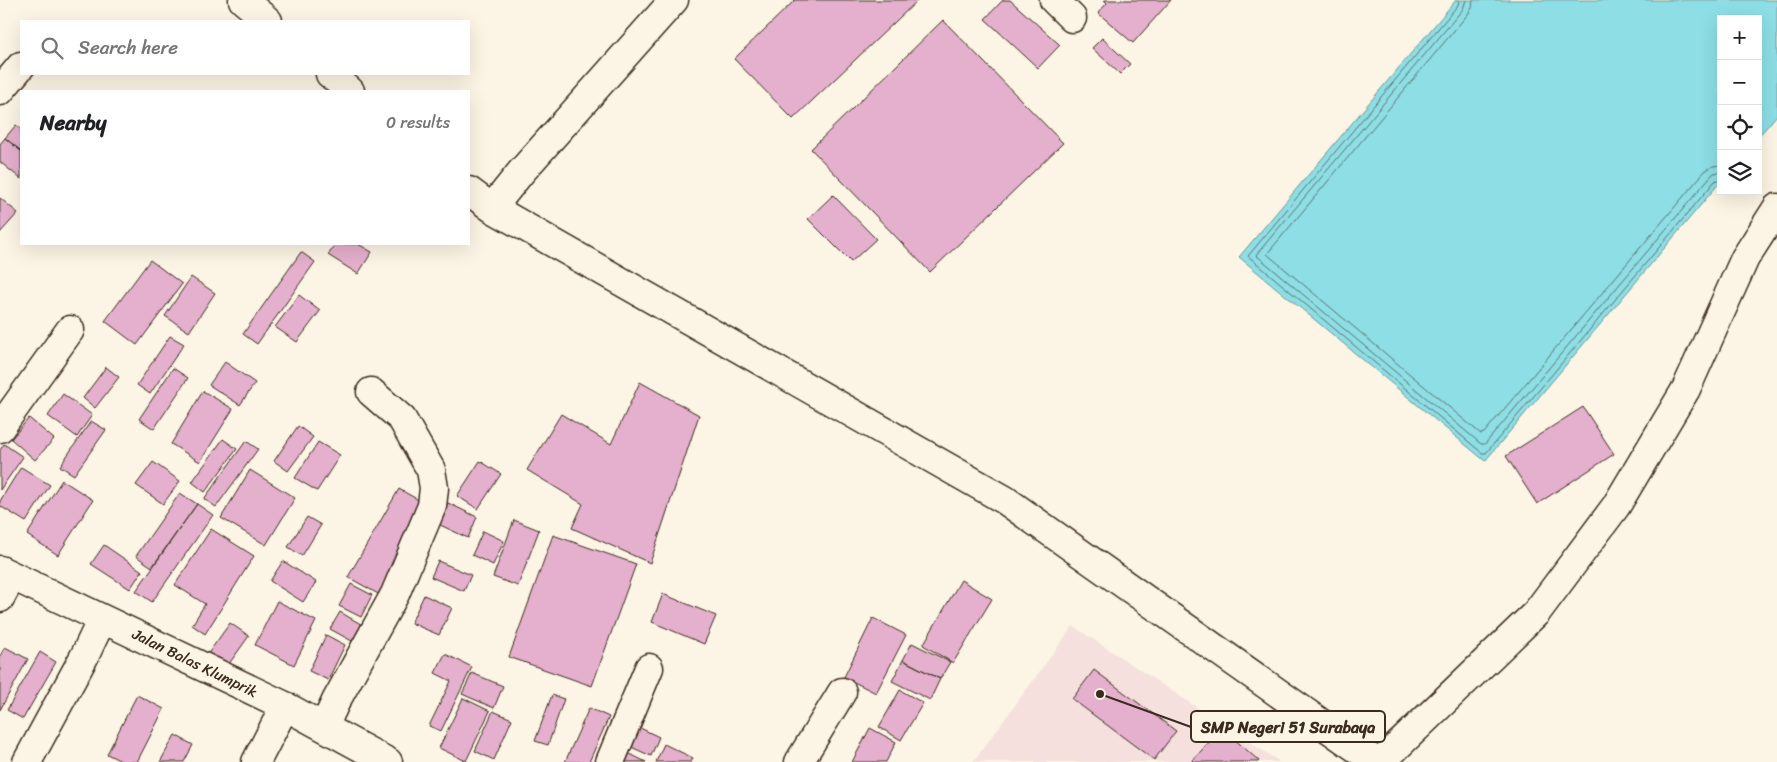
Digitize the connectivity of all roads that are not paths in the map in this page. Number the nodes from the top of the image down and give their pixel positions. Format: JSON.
{"nodes":[{"id":1,"x":243,"y":0,"type":"edge"},
{"id":2,"x":674,"y":0,"type":"edge"},
{"id":3,"x":267,"y":20,"type":"edge"},
{"id":4,"x":20,"y":67,"type":"edge"},
{"id":5,"x":331,"y":75,"type":"edge"},
{"id":6,"x":349,"y":90,"type":"edge"},
{"id":7,"x":0,"y":91,"type":"edge"},
{"id":8,"x":470,"y":192,"type":"edge"},
{"id":9,"x":492,"y":208,"type":"junction"},
{"id":10,"x":1777,"y":208,"type":"edge"},
{"id":11,"x":70,"y":330,"type":"dead end"},
{"id":12,"x":371,"y":392,"type":"dead end"},
{"id":13,"x":0,"y":428,"type":"edge"},
{"id":14,"x":4,"y":581,"type":"edge"},
{"id":15,"x":102,"y":619,"type":"junction"},
{"id":16,"x":649,"y":668,"type":"dead end"},
{"id":17,"x":842,"y":692,"type":"dead end"},
{"id":18,"x":285,"y":706,"type":"junction"},
{"id":19,"x":324,"y":727,"type":"junction"},
{"id":20,"x":27,"y":762,"type":"edge"},
{"id":21,"x":256,"y":762,"type":"edge"},
{"id":22,"x":388,"y":762,"type":"edge"},
{"id":23,"x":610,"y":762,"type":"edge"},
{"id":24,"x":799,"y":762,"type":"edge"},
{"id":25,"x":1376,"y":762,"type":"edge"},
{"id":26,"x":1381,"y":762,"type":"edge"}],
"edges":[{"from":1,"to":3,"type":"street"},
{"from":2,"to":9,"type":"street"},
{"from":4,"to":7,"type":"street"},
{"from":5,"to":6,"type":"street"},
{"from":8,"to":9,"type":"street"},
{"from":9,"to":25,"type":"street"},
{"from":10,"to":26,"type":"street"},
{"from":11,"to":13,"type":"street"},
{"from":12,"to":19,"type":"street"},
{"from":14,"to":15,"type":"street","name":"Jalan Balas Klumprik"},
{"from":15,"to":18,"type":"street","name":"Jalan Balas Klumprik"},
{"from":15,"to":20,"type":"street"},
{"from":16,"to":23,"type":"street"},
{"from":17,"to":24,"type":"street"},
{"from":18,"to":19,"type":"street","name":"Jalan Balas Klumprik"},
{"from":18,"to":21,"type":"street"},
{"from":19,"to":22,"type":"street","name":"Jalan Balas Klumprik"}]}
